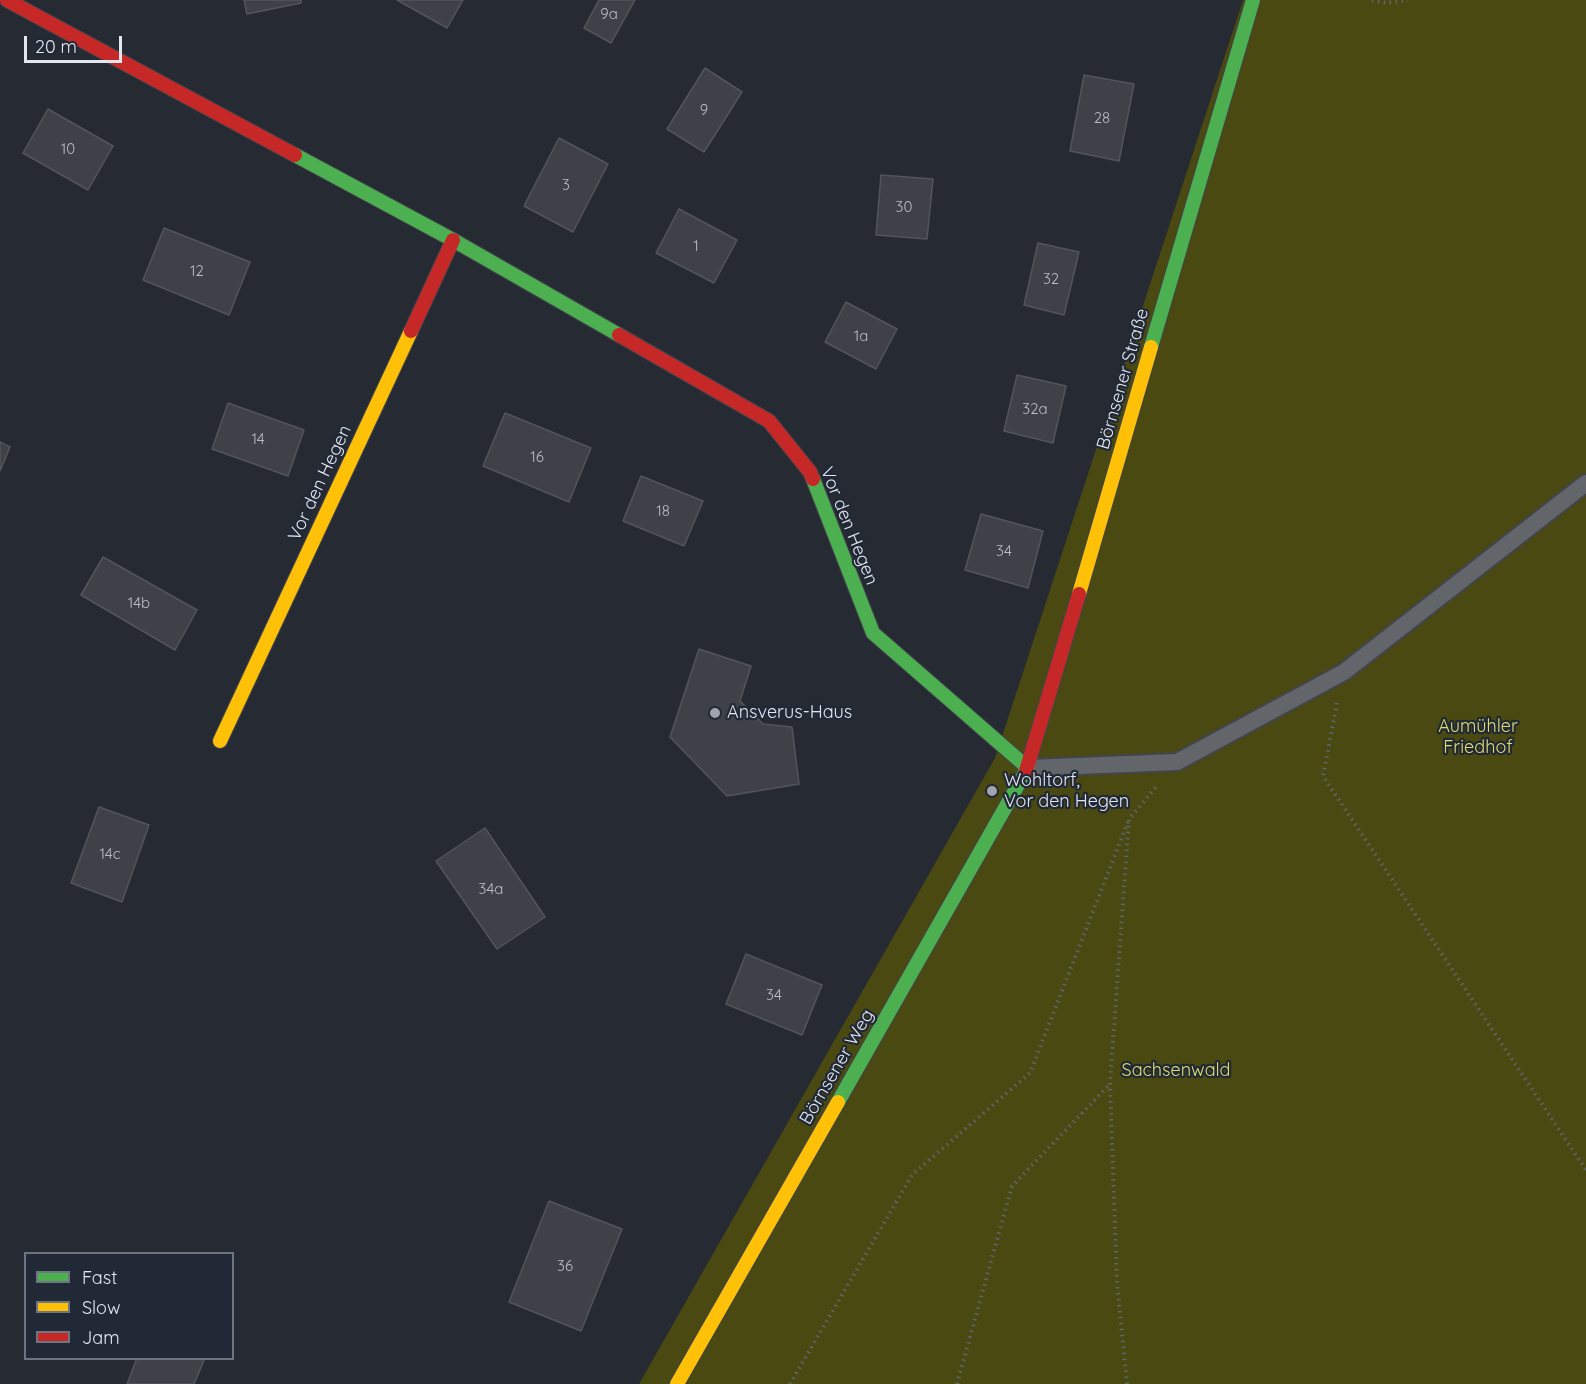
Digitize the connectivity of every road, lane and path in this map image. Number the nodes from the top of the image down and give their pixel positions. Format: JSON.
{"nodes":[{"id":1,"x":7,"y":0,"type":"edge"},
{"id":2,"x":1253,"y":0,"type":"edge"},
{"id":3,"x":1372,"y":0,"type":"edge"},
{"id":4,"x":1408,"y":0,"type":"edge"},
{"id":5,"x":453,"y":240,"type":"junction"},
{"id":6,"x":1586,"y":483,"type":"edge"},
{"id":7,"x":1344,"y":672,"type":"junction"},
{"id":8,"x":220,"y":741,"type":"dead end"},
{"id":9,"x":1178,"y":762,"type":"junction"},
{"id":10,"x":1028,"y":768,"type":"junction"},
{"id":11,"x":1129,"y":819,"type":"junction"},
{"id":12,"x":1110,"y":1083,"type":"junction"},
{"id":13,"x":1586,"y":1170,"type":"edge"},
{"id":14,"x":677,"y":1384,"type":"edge"},
{"id":15,"x":790,"y":1384,"type":"edge"},
{"id":16,"x":957,"y":1384,"type":"edge"},
{"id":17,"x":1127,"y":1384,"type":"edge"}],
"edges":[{"from":1,"to":5,"type":"street","name":"Vor den Hegen"},
{"from":2,"to":10,"type":"street","name":"Börnsener Straße"},
{"from":3,"to":4,"type":"path"},
{"from":5,"to":8,"type":"street","name":"Vor den Hegen"},
{"from":5,"to":10,"type":"street","name":"Vor den Hegen"},
{"from":6,"to":7,"type":"lane"},
{"from":7,"to":9,"type":"lane"},
{"from":7,"to":13,"type":"path"},
{"from":9,"to":10,"type":"lane"},
{"from":9,"to":11,"type":"path"},
{"from":10,"to":14,"type":"street","name":"Börnsener Weg"},
{"from":11,"to":12,"type":"path"},
{"from":11,"to":15,"type":"path"},
{"from":12,"to":16,"type":"path"},
{"from":12,"to":17,"type":"path"}]}
